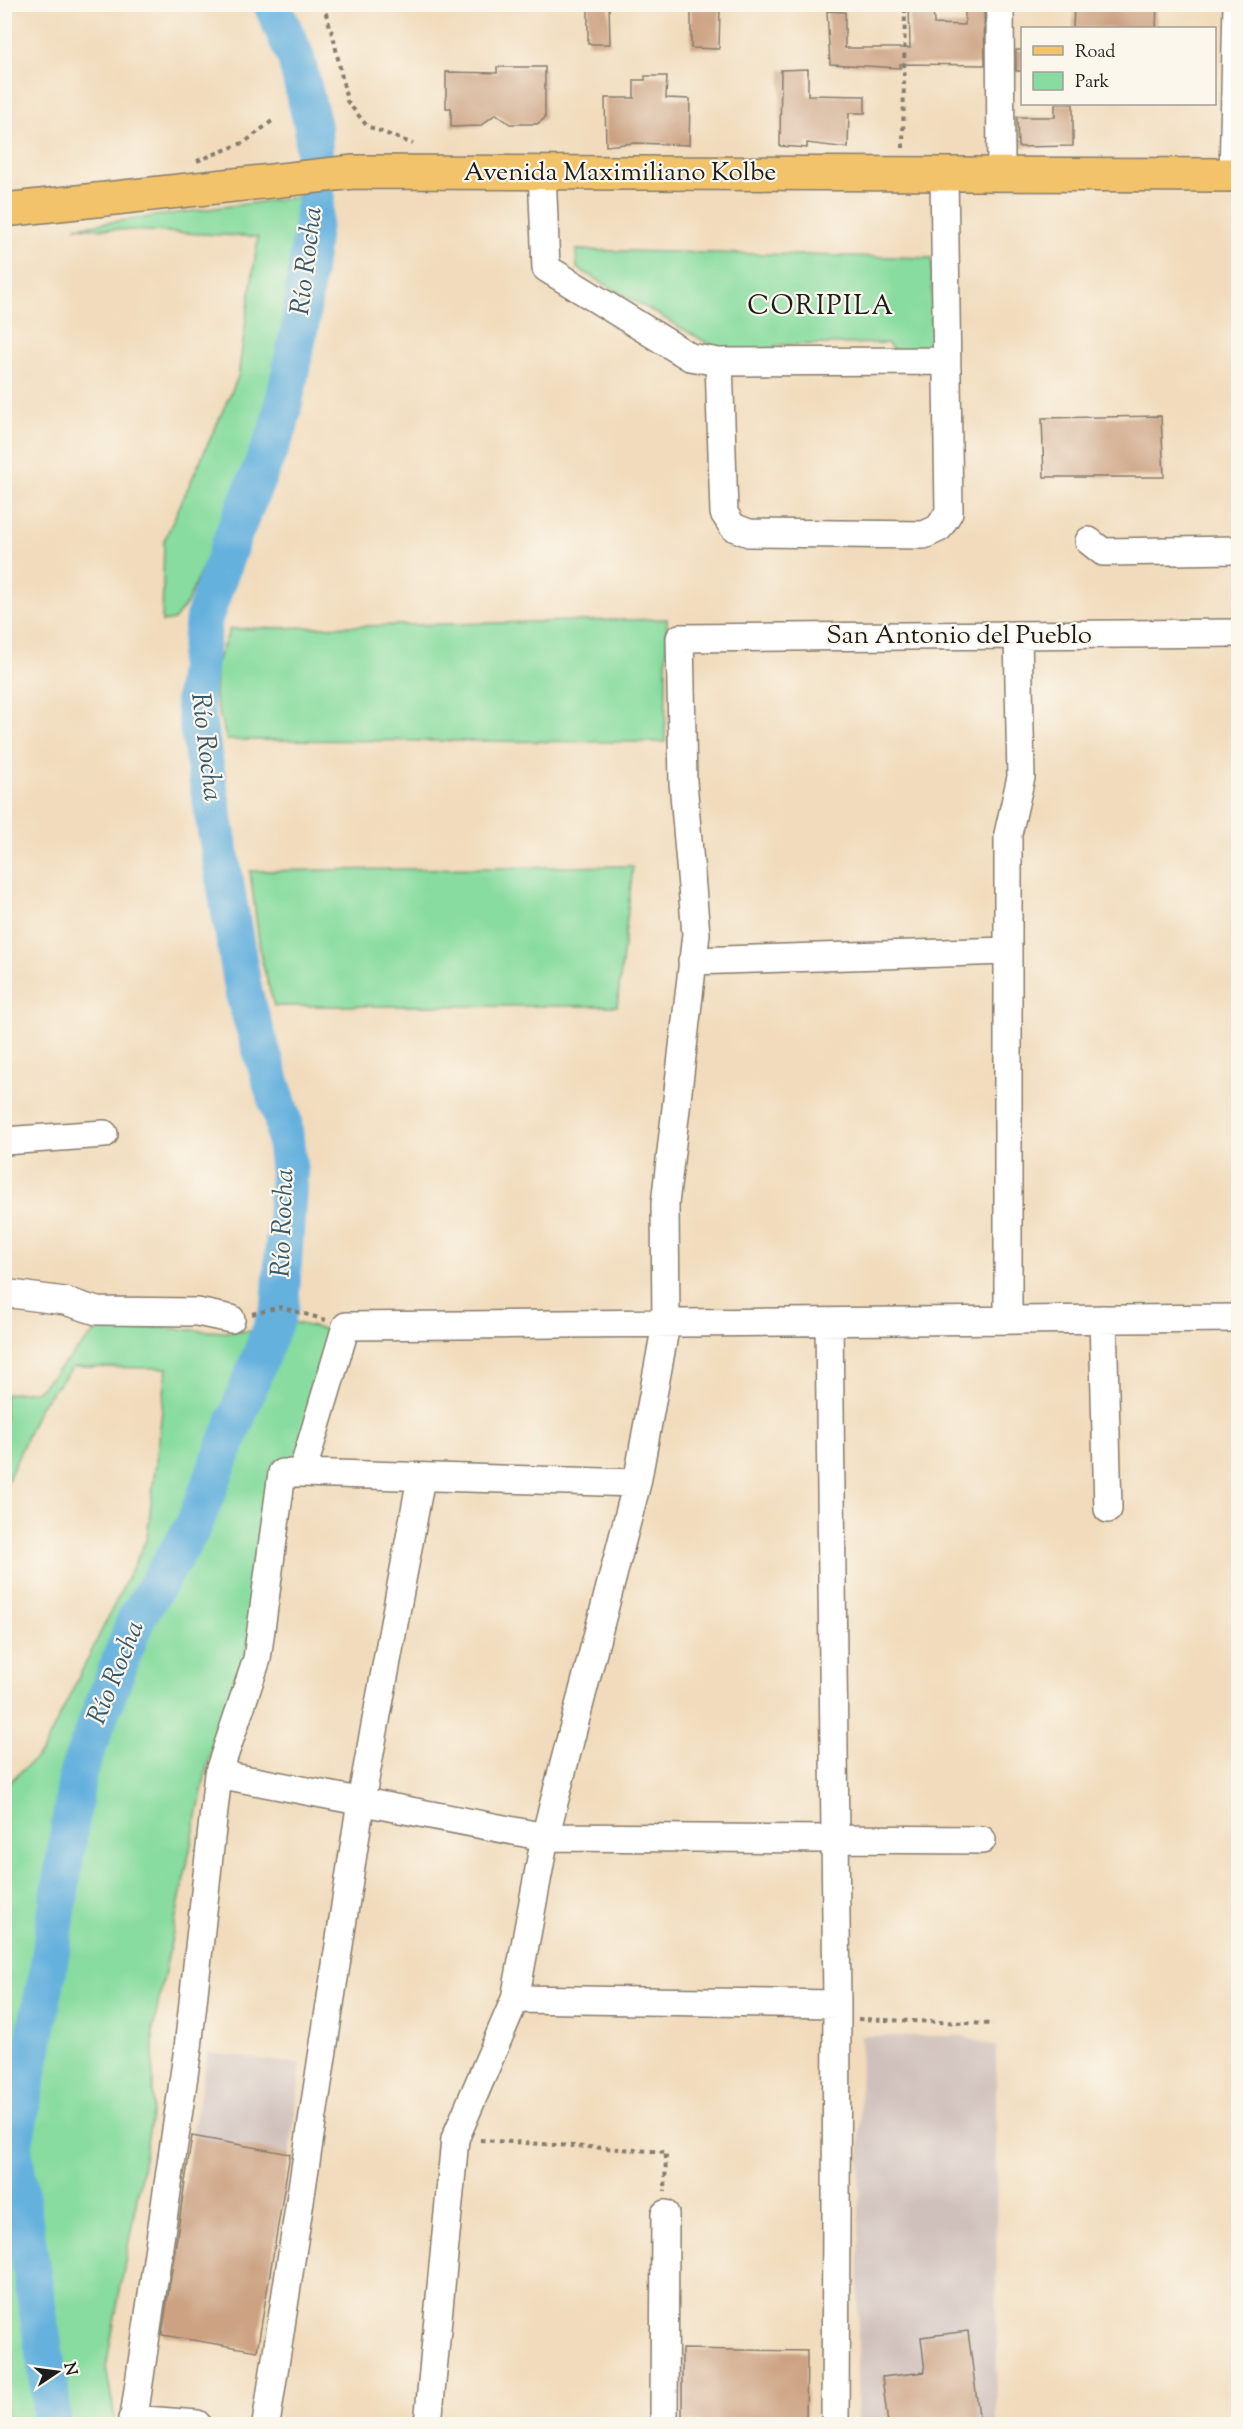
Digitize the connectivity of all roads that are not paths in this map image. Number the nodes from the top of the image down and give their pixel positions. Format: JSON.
{"nodes":[{"id":1,"x":1000,"y":4,"type":"edge"},
{"id":2,"x":1237,"y":4,"type":"edge"},
{"id":3,"x":542,"y":172,"type":"junction"},
{"id":4,"x":944,"y":174,"type":"junction"},
{"id":5,"x":1001,"y":174,"type":"junction"},
{"id":6,"x":1236,"y":175,"type":"edge"},
{"id":7,"x":4,"y":210,"type":"edge"},
{"id":8,"x":946,"y":361,"type":"junction"},
{"id":9,"x":719,"y":362,"type":"junction"},
{"id":10,"x":1089,"y":541,"type":"dead end"},
{"id":11,"x":1239,"y":550,"type":"edge"},
{"id":12,"x":1239,"y":633,"type":"edge"},
{"id":13,"x":1018,"y":635,"type":"junction"},
{"id":14,"x":1008,"y":951,"type":"junction"},
{"id":15,"x":692,"y":961,"type":"junction"},
{"id":16,"x":104,"y":1134,"type":"dead end"},
{"id":17,"x":4,"y":1140,"type":"edge"},
{"id":18,"x":4,"y":1293,"type":"edge"},
{"id":19,"x":1239,"y":1318,"type":"edge"},
{"id":20,"x":231,"y":1319,"type":"road end"},
{"id":21,"x":1103,"y":1319,"type":"junction"},
{"id":22,"x":1008,"y":1320,"type":"junction"},
{"id":23,"x":829,"y":1322,"type":"junction"},
{"id":24,"x":666,"y":1324,"type":"junction"},
{"id":25,"x":302,"y":1473,"type":"junction"},
{"id":26,"x":421,"y":1478,"type":"junction"},
{"id":27,"x":637,"y":1483,"type":"junction"},
{"id":28,"x":1108,"y":1509,"type":"dead end"},
{"id":29,"x":218,"y":1774,"type":"junction"},
{"id":30,"x":361,"y":1801,"type":"junction"},
{"id":31,"x":545,"y":1837,"type":"junction"},
{"id":32,"x":834,"y":1839,"type":"junction"},
{"id":33,"x":982,"y":1840,"type":"dead end"},
{"id":34,"x":515,"y":1999,"type":"junction"},
{"id":35,"x":836,"y":2011,"type":"junction"},
{"id":36,"x":665,"y":2214,"type":"road end"},
{"id":37,"x":133,"y":2422,"type":"edge"},
{"id":38,"x":196,"y":2424,"type":"edge"},
{"id":39,"x":266,"y":2424,"type":"edge"},
{"id":40,"x":428,"y":2424,"type":"edge"},
{"id":41,"x":664,"y":2424,"type":"edge"},
{"id":42,"x":835,"y":2424,"type":"edge"}],
"edges":[{"from":1,"to":5,"type":"street"},
{"from":2,"to":6,"type":"street"},
{"from":3,"to":4,"type":"main road","name":"Avenida Maximiliano Kolbe"},
{"from":3,"to":7,"type":"main road","name":"Avenida Maximiliano Kolbe"},
{"from":3,"to":9,"type":"street"},
{"from":4,"to":5,"type":"main road","name":"Avenida Maximiliano Kolbe"},
{"from":4,"to":8,"type":"street"},
{"from":5,"to":6,"type":"main road","name":"Avenida Maximiliano Kolbe"},
{"from":8,"to":9,"type":"street"},
{"from":8,"to":9,"type":"street"},
{"from":10,"to":11,"type":"street"},
{"from":12,"to":13,"type":"street","name":"San Antonio del Pueblo"},
{"from":13,"to":14,"type":"street"},
{"from":13,"to":15,"type":"street","name":"San Antonio del Pueblo"},
{"from":14,"to":15,"type":"street"},
{"from":14,"to":22,"type":"street"},
{"from":15,"to":24,"type":"street"},
{"from":16,"to":17,"type":"street"},
{"from":18,"to":20,"type":"street"},
{"from":19,"to":21,"type":"street"},
{"from":21,"to":22,"type":"street"},
{"from":21,"to":28,"type":"street"},
{"from":22,"to":23,"type":"street"},
{"from":23,"to":24,"type":"street"},
{"from":23,"to":32,"type":"street"},
{"from":24,"to":25,"type":"street"},
{"from":24,"to":27,"type":"street"},
{"from":25,"to":26,"type":"street"},
{"from":25,"to":29,"type":"street"},
{"from":26,"to":27,"type":"street"},
{"from":26,"to":30,"type":"street"},
{"from":27,"to":31,"type":"street"},
{"from":29,"to":30,"type":"street"},
{"from":29,"to":37,"type":"street"},
{"from":30,"to":31,"type":"street"},
{"from":30,"to":39,"type":"street"},
{"from":31,"to":32,"type":"street"},
{"from":31,"to":34,"type":"street"},
{"from":32,"to":33,"type":"street"},
{"from":32,"to":35,"type":"street"},
{"from":34,"to":35,"type":"street"},
{"from":34,"to":40,"type":"street"},
{"from":35,"to":42,"type":"street"},
{"from":36,"to":41,"type":"street"},
{"from":37,"to":38,"type":"street"}]}
